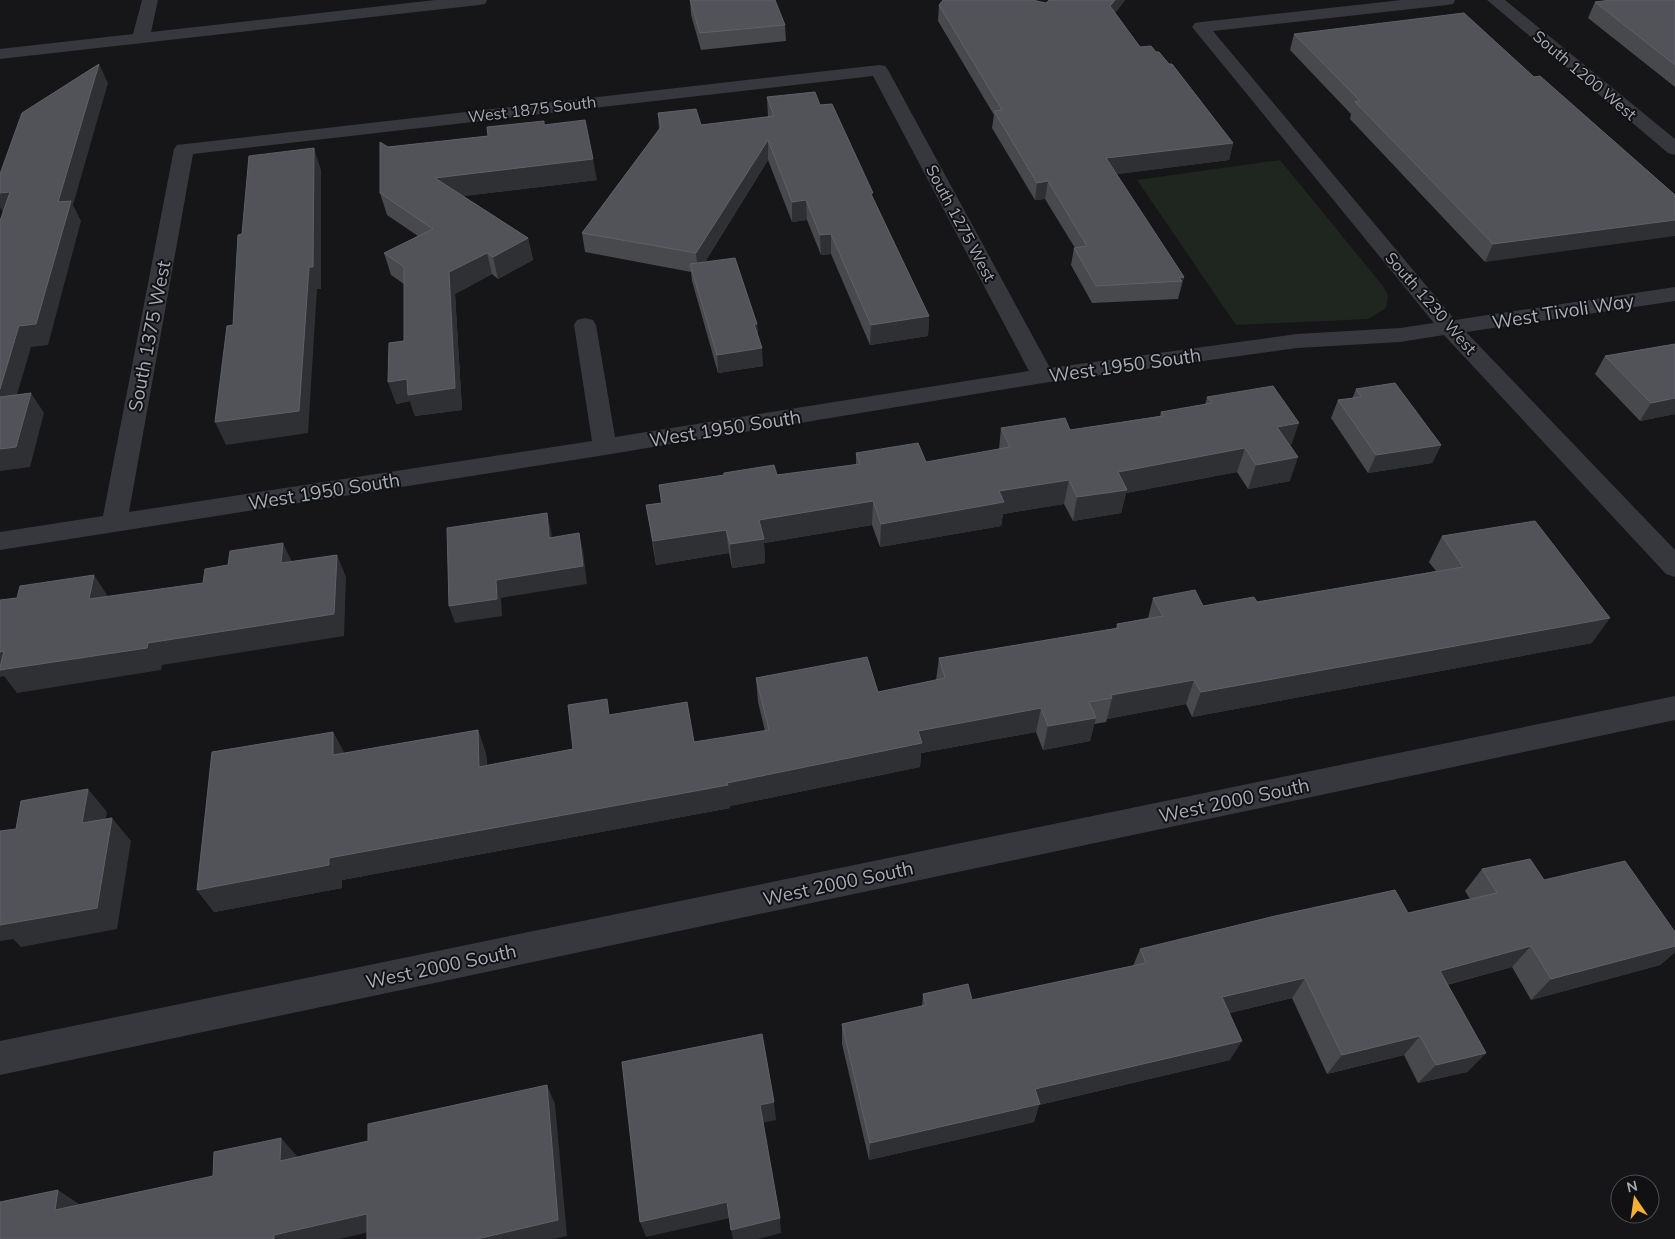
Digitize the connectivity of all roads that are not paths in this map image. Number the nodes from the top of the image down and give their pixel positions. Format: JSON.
{"nodes":[{"id":1,"x":150,"y":0,"type":"edge"},
{"id":2,"x":469,"y":0,"type":"edge"},
{"id":3,"x":1447,"y":0,"type":"edge"},
{"id":4,"x":1495,"y":0,"type":"edge"},
{"id":5,"x":141,"y":37,"type":"junction"},
{"id":6,"x":0,"y":54,"type":"edge"},
{"id":7,"x":879,"y":70,"type":"joint"},
{"id":8,"x":184,"y":149,"type":"joint"},
{"id":9,"x":1675,"y":149,"type":"edge"},
{"id":10,"x":1675,"y":294,"type":"edge"},
{"id":11,"x":585,"y":325,"type":"dead end"},
{"id":12,"x":1451,"y":329,"type":"junction"},
{"id":13,"x":1043,"y":376,"type":"junction"},
{"id":14,"x":605,"y":448,"type":"junction"},
{"id":15,"x":114,"y":523,"type":"junction"},
{"id":16,"x":0,"y":541,"type":"edge"},
{"id":17,"x":1675,"y":567,"type":"edge"},
{"id":18,"x":1675,"y":708,"type":"edge"},
{"id":19,"x":0,"y":1058,"type":"edge"}],
"edges":[{"from":1,"to":5,"type":"street"},
{"from":2,"to":5,"type":"street"},
{"from":3,"to":12,"type":"street","name":"South 1230 West"},
{"from":4,"to":9,"type":"street","name":"South 1200 West"},
{"from":5,"to":6,"type":"street"},
{"from":7,"to":8,"type":"street","name":"West 1875 South"},
{"from":7,"to":13,"type":"street","name":"South 1275 West"},
{"from":8,"to":15,"type":"street","name":"South 1375 West"},
{"from":10,"to":12,"type":"street","name":"West Tivoli Way"},
{"from":11,"to":14,"type":"street"},
{"from":12,"to":13,"type":"street","name":"West 1950 South"},
{"from":12,"to":17,"type":"street","name":"South 1230 West"},
{"from":13,"to":14,"type":"street","name":"West 1950 South"},
{"from":14,"to":15,"type":"street","name":"West 1950 South"},
{"from":15,"to":16,"type":"street","name":"West 1950 South"},
{"from":18,"to":19,"type":"street","name":"West 2000 South"}]}
